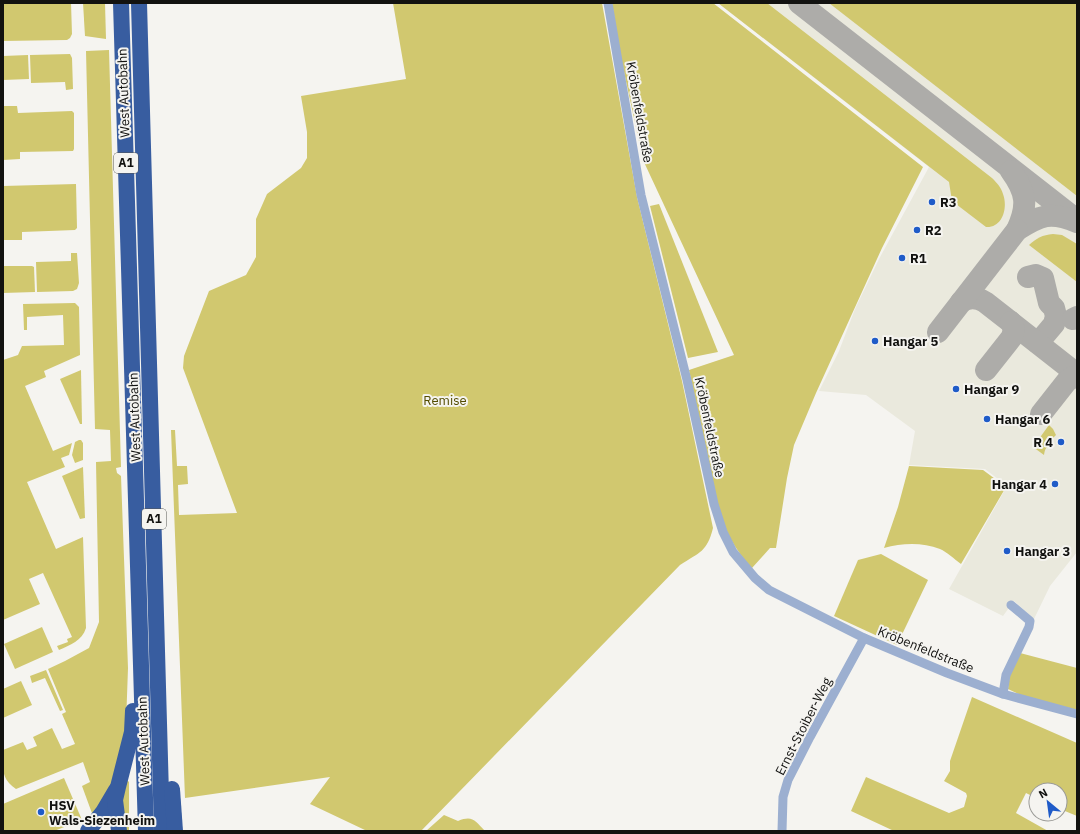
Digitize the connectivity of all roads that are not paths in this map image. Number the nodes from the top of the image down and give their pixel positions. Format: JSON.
{"nodes":[{"id":1,"x":121,"y":3,"type":"edge"},
{"id":2,"x":139,"y":3,"type":"edge"},
{"id":3,"x":608,"y":3,"type":"edge"},
{"id":4,"x":1011,"y":606,"type":"dead end"},
{"id":5,"x":864,"y":638,"type":"junction"},
{"id":6,"x":141,"y":678,"type":"junction"},
{"id":7,"x":1003,"y":694,"type":"junction"},
{"id":8,"x":1077,"y":714,"type":"edge"},
{"id":9,"x":161,"y":746,"type":"junction"},
{"id":10,"x":118,"y":787,"type":"junction"},
{"id":11,"x":88,"y":831,"type":"edge"},
{"id":12,"x":119,"y":831,"type":"edge"},
{"id":13,"x":146,"y":831,"type":"edge"},
{"id":14,"x":162,"y":831,"type":"edge"},
{"id":15,"x":175,"y":831,"type":"edge"},
{"id":16,"x":782,"y":831,"type":"edge"}],
"edges":[{"from":1,"to":6,"type":"highway","name":"West Autobahn","number":"A1"},
{"from":2,"to":9,"type":"highway","name":"West Autobahn","number":"A1"},
{"from":3,"to":5,"type":"street","name":"Kröbenfeldstraße"},
{"from":4,"to":7,"type":"street"},
{"from":5,"to":7,"type":"street","name":"Kröbenfeldstraße"},
{"from":5,"to":16,"type":"street","name":"Ernst-Stoiber-Weg"},
{"from":6,"to":10,"type":"highway"},
{"from":6,"to":13,"type":"highway","name":"West Autobahn","number":"A1"},
{"from":7,"to":8,"type":"street","name":"Kröbenfeldstraße"},
{"from":9,"to":14,"type":"highway","name":"West Autobahn","number":"A1"},
{"from":9,"to":15,"type":"highway"},
{"from":10,"to":11,"type":"highway"},
{"from":10,"to":12,"type":"highway"}]}
